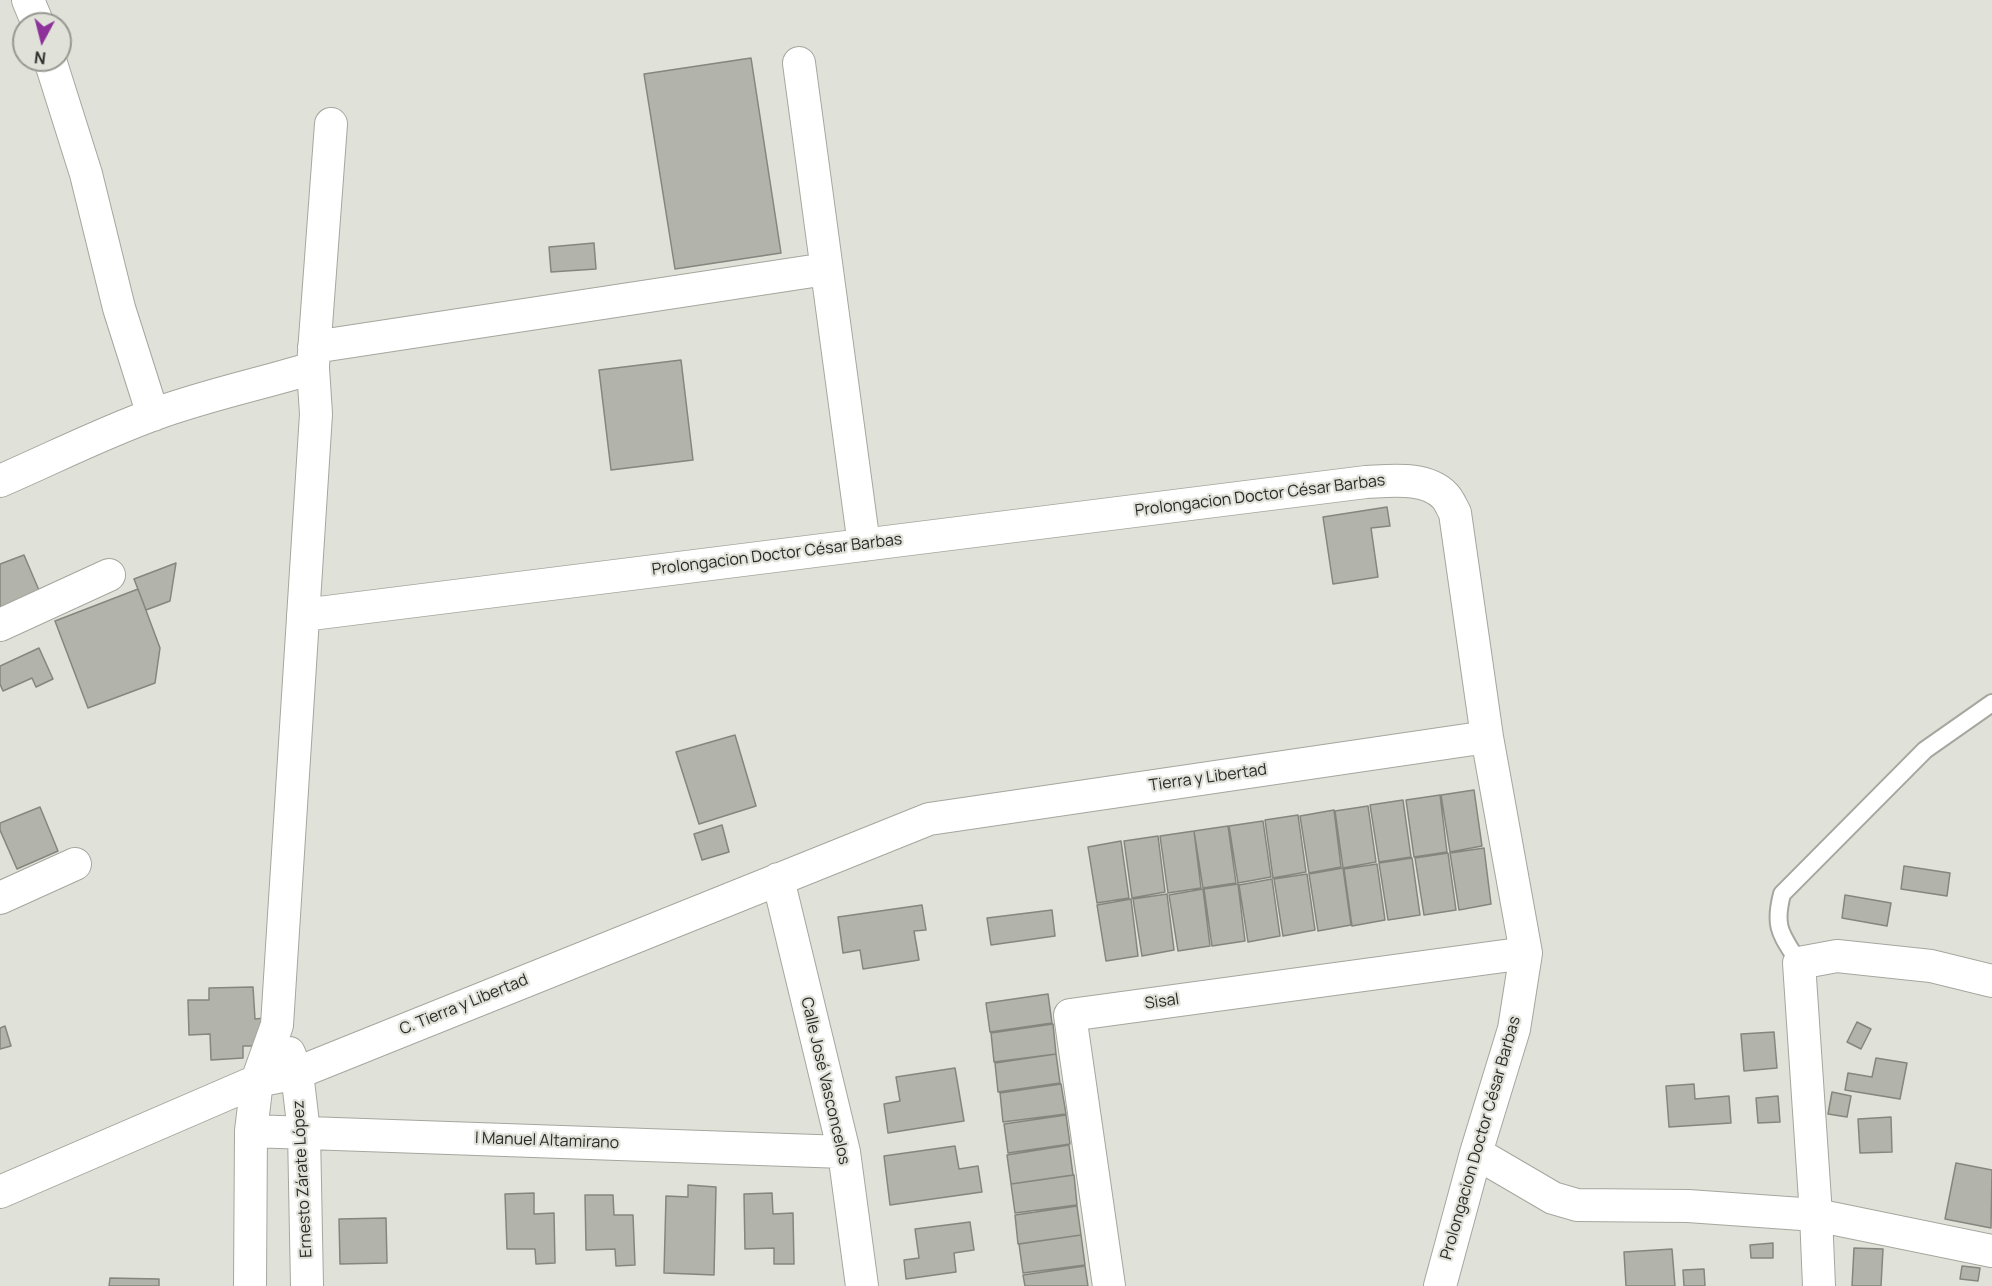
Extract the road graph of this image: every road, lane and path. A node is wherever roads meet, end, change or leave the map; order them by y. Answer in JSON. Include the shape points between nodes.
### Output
{"nodes":[{"id":1,"x":799,"y":63,"type":"dead end"},
{"id":2,"x":54,"y":72,"type":"edge"},
{"id":3,"x":331,"y":124,"type":"dead end"},
{"id":4,"x":826,"y":269,"type":"junction"},
{"id":5,"x":314,"y":357,"type":"junction"},
{"id":6,"x":153,"y":414,"type":"junction"},
{"id":7,"x":0,"y":481,"type":"edge"},
{"id":8,"x":864,"y":544,"type":"junction"},
{"id":9,"x":109,"y":574,"type":"dead end"},
{"id":10,"x":303,"y":615,"type":"junction"},
{"id":11,"x":0,"y":625,"type":"edge"},
{"id":12,"x":1992,"y":703,"type":"edge"},
{"id":13,"x":1487,"y":737,"type":"junction"},
{"id":14,"x":929,"y":819,"type":"joint"},
{"id":15,"x":75,"y":864,"type":"dead end"},
{"id":16,"x":778,"y":879,"type":"junction"},
{"id":17,"x":0,"y":898,"type":"edge"},
{"id":18,"x":1526,"y":953,"type":"junction"},
{"id":19,"x":1799,"y":963,"type":"junction"},
{"id":20,"x":1992,"y":981,"type":"edge"},
{"id":21,"x":277,"y":1025,"type":"junction"},
{"id":22,"x":297,"y":1073,"type":"junction"},
{"id":23,"x":257,"y":1081,"type":"junction"},
{"id":24,"x":251,"y":1131,"type":"junction"},
{"id":25,"x":304,"y":1132,"type":"junction"},
{"id":26,"x":844,"y":1152,"type":"junction"},
{"id":27,"x":1476,"y":1153,"type":"junction"},
{"id":28,"x":0,"y":1192,"type":"edge"},
{"id":29,"x":1816,"y":1215,"type":"junction"},
{"id":30,"x":1992,"y":1251,"type":"edge"},
{"id":31,"x":250,"y":1286,"type":"edge"},
{"id":32,"x":307,"y":1286,"type":"edge"},
{"id":33,"x":862,"y":1286,"type":"edge"},
{"id":34,"x":1109,"y":1286,"type":"edge"},
{"id":35,"x":1440,"y":1286,"type":"edge"},
{"id":36,"x":1819,"y":1286,"type":"edge"}],
"edges":[{"from":1,"to":4,"type":"street"},
{"from":2,"to":6,"type":"street","via":[[86,174],[119,308]]},
{"from":3,"to":5,"type":"street"},
{"from":4,"to":5,"type":"street"},
{"from":4,"to":8,"type":"street"},
{"from":5,"to":6,"type":"street","via":[[269,382],[216,393]]},
{"from":5,"to":10,"type":"street","via":[[316,414]]},
{"from":6,"to":7,"type":"street"},
{"from":8,"to":10,"type":"street","name":"Prolongacion Doctor César Barbas"},
{"from":8,"to":13,"type":"street","name":"Prolongacion Doctor César Barbas","via":[[1366,482],[1408,481],[1428,486],[1445,495],[1455,513]]},
{"from":9,"to":11,"type":"street"},
{"from":10,"to":21,"type":"street"},
{"from":12,"to":19,"type":"lane","via":[[1925,750],[1782,894],[1778,929]]},
{"from":13,"to":14,"type":"street","name":"Tierra y Libertad"},
{"from":13,"to":18,"type":"street","name":"Prolongacion Doctor César Barbas"},
{"from":14,"to":16,"type":"street","name":"C. Tierra y Libertad"},
{"from":15,"to":17,"type":"street"},
{"from":16,"to":22,"type":"street","name":"C. Tierra y Libertad"},
{"from":16,"to":26,"type":"street","name":"Calle José Vasconcelos"},
{"from":18,"to":27,"type":"street","name":"Prolongacion Doctor César Barbas","via":[[1514,1029]]},
{"from":18,"to":34,"type":"street","name":"Sisal","via":[[1070,1015]]},
{"from":19,"to":20,"type":"street","via":[[1837,956],[1931,966]]},
{"from":19,"to":29,"type":"street"},
{"from":21,"to":22,"type":"street","name":"Ernesto Zárate López"},
{"from":21,"to":23,"type":"street"},
{"from":22,"to":23,"type":"street","name":"C. Tierra y Libertad"},
{"from":22,"to":25,"type":"street","name":"Ernesto Zárate López"},
{"from":23,"to":24,"type":"street"},
{"from":23,"to":28,"type":"street","name":"C. Tierra y Libertad"},
{"from":24,"to":25,"type":"street","name":"I Manuel Altamirano"},
{"from":24,"to":31,"type":"street"},
{"from":25,"to":26,"type":"street","name":"I Manuel Altamirano"},
{"from":25,"to":32,"type":"street","name":"Ernesto Zárate López"},
{"from":26,"to":33,"type":"street","name":"Calle José Vasconcelos"},
{"from":27,"to":29,"type":"street","via":[[1553,1198],[1577,1205],[1688,1206]]},
{"from":27,"to":35,"type":"street","name":"Prolongacion Doctor César Barbas"},
{"from":29,"to":30,"type":"street"},
{"from":29,"to":36,"type":"street"}]}
